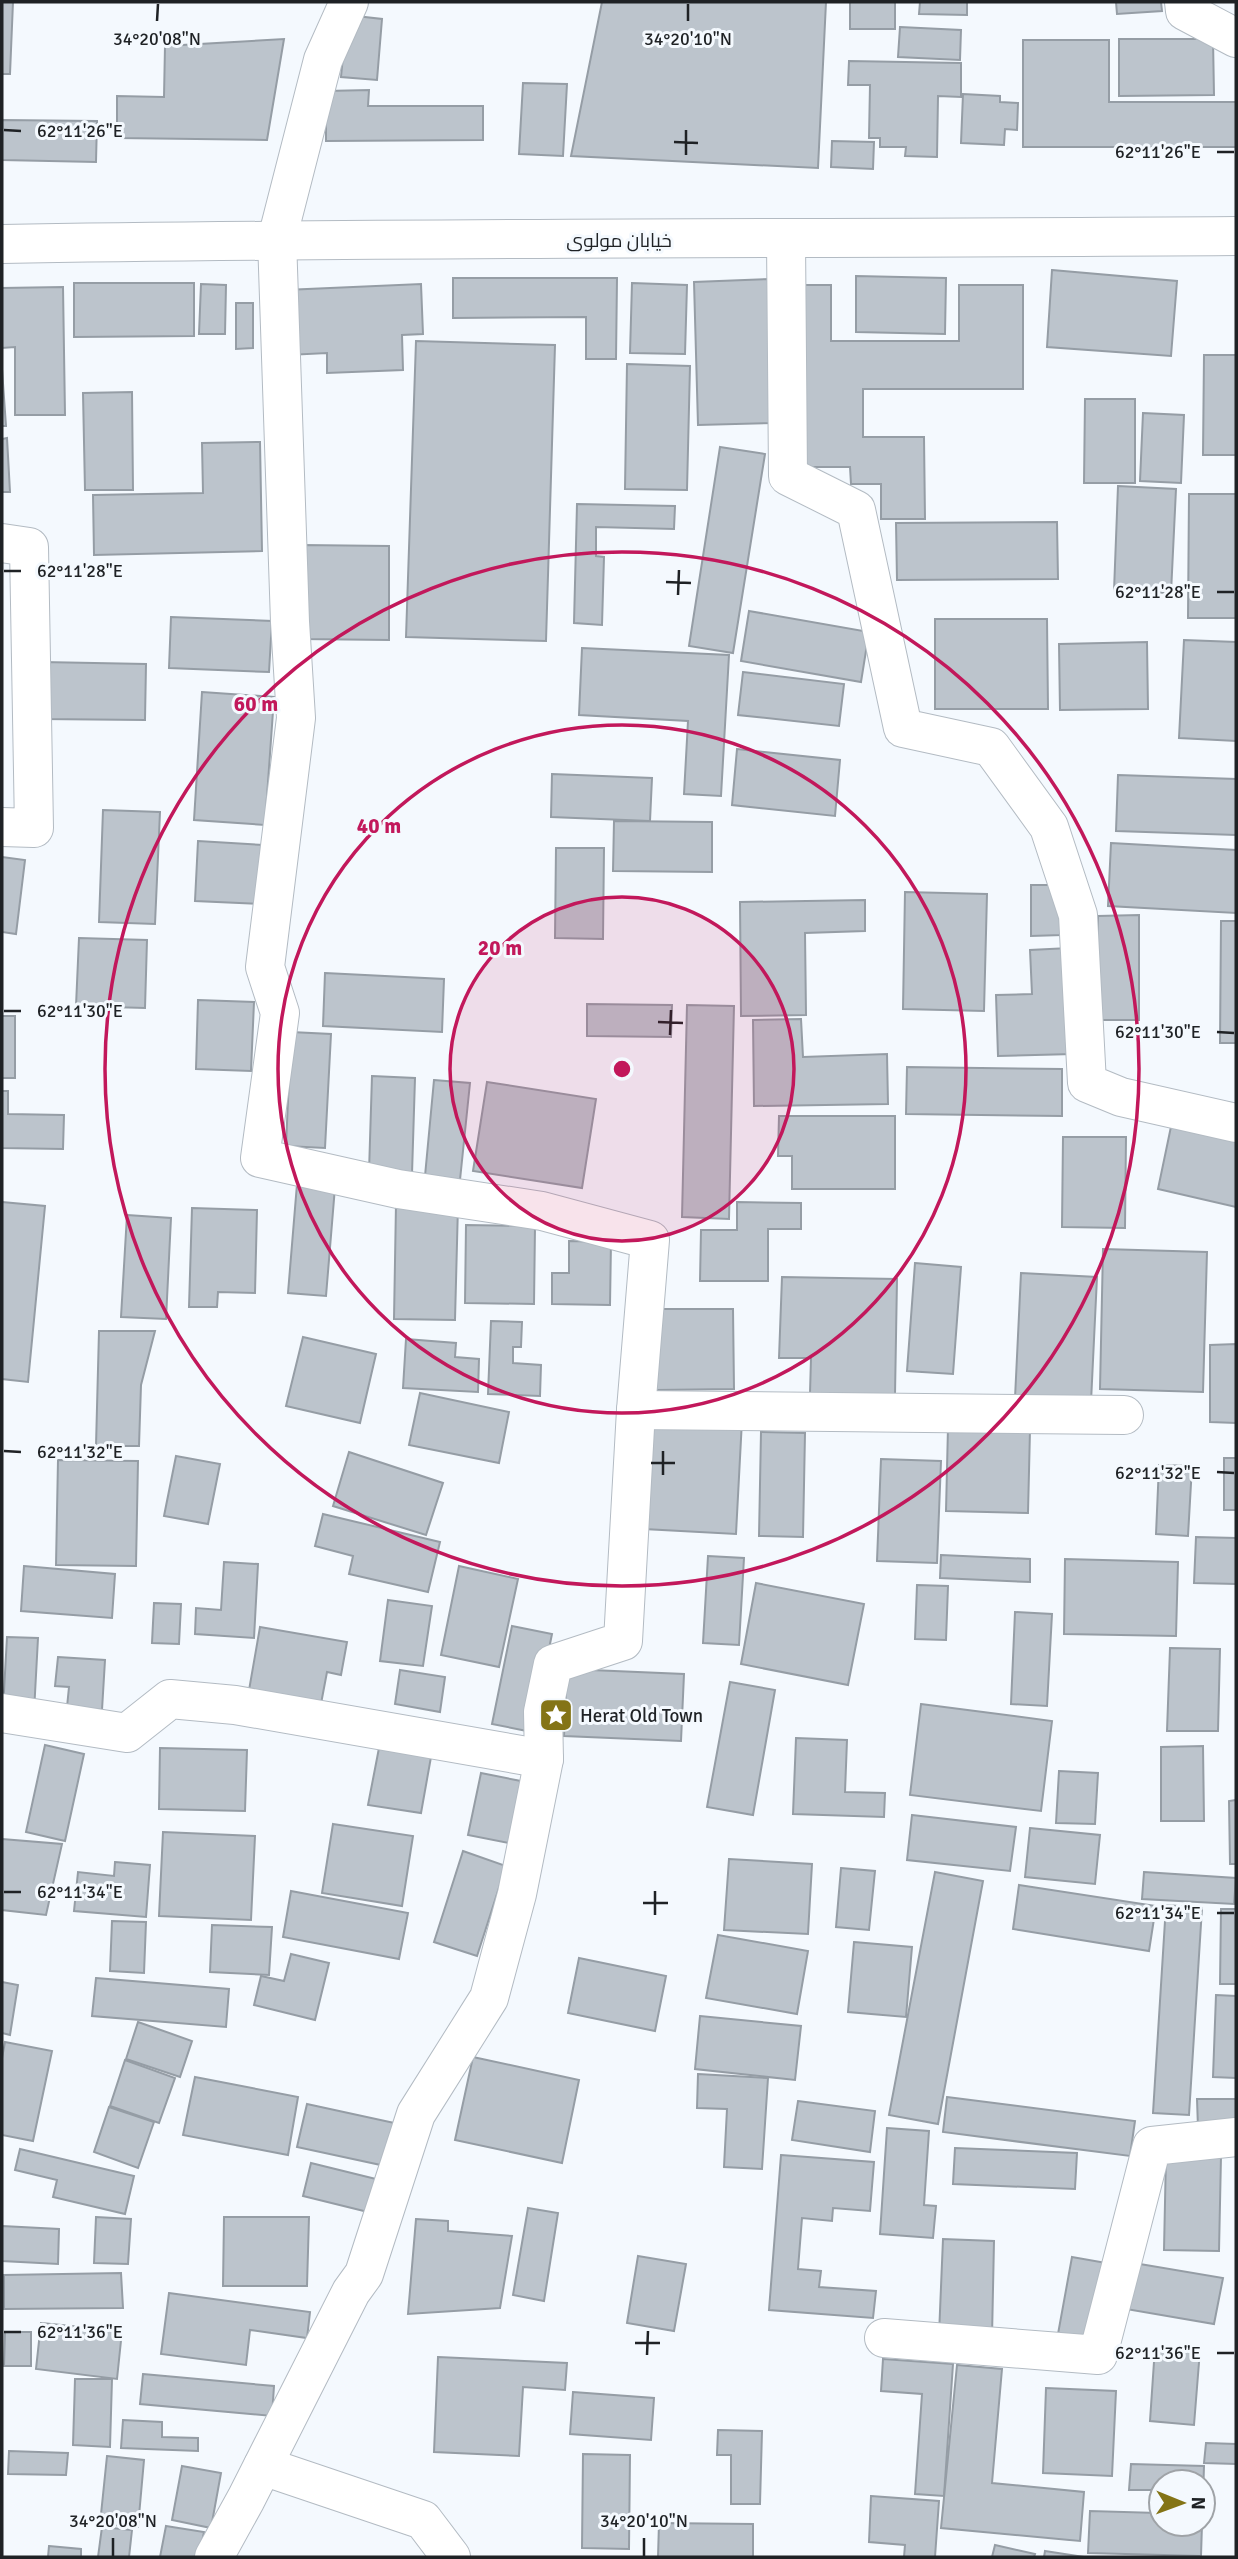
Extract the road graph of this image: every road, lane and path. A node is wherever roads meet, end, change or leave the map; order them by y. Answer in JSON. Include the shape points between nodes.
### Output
{"nodes":[{"id":1,"x":349,"y":2,"type":"edge"},
{"id":2,"x":1184,"y":2,"type":"edge"},
{"id":3,"x":1236,"y":38,"type":"edge"},
{"id":4,"x":1236,"y":236,"type":"edge"},
{"id":5,"x":277,"y":239,"type":"junction"},
{"id":6,"x":786,"y":240,"type":"junction"},
{"id":7,"x":2,"y":244,"type":"edge"},
{"id":8,"x":2,"y":543,"type":"edge"},
{"id":9,"x":2,"y":827,"type":"edge"},
{"id":10,"x":1236,"y":1123,"type":"edge"},
{"id":11,"x":636,"y":1410,"type":"junction"},
{"id":12,"x":1124,"y":1415,"type":"dead end"},
{"id":13,"x":2,"y":1713,"type":"edge"},
{"id":14,"x":544,"y":1759,"type":"junction"},
{"id":15,"x":1236,"y":2137,"type":"edge"},
{"id":16,"x":884,"y":2338,"type":"dead end"},
{"id":17,"x":263,"y":2466,"type":"junction"},
{"id":18,"x":214,"y":2557,"type":"edge"},
{"id":19,"x":451,"y":2557,"type":"edge"}],
"edges":[{"from":1,"to":5,"type":"street","via":[[323,60]]},
{"from":2,"to":3,"type":"street","via":[[1185,11]]},
{"from":4,"to":6,"type":"street","name":"خیابان مولوی"},
{"from":5,"to":6,"type":"street","name":"خیابان مولوی"},
{"from":5,"to":7,"type":"street","name":"خیابان مولوی"},
{"from":5,"to":11,"type":"street","via":[[296,718],[265,967],[280,1013],[260,1158],[398,1189],[542,1211],[650,1240]]},
{"from":6,"to":10,"type":"street","via":[[788,476],[856,510],[903,728],[991,747],[1049,827],[1078,915],[1087,1083],[1121,1097]]},
{"from":8,"to":9,"type":"street","via":[[29,547],[34,828]]},
{"from":11,"to":12,"type":"street"},
{"from":11,"to":14,"type":"street","via":[[624,1641],[553,1664],[543,1712]]},
{"from":13,"to":14,"type":"street","via":[[127,1733],[170,1699],[235,1705]]},
{"from":14,"to":17,"type":"street","via":[[517,1894],[489,1998],[415,2114],[364,2274]]},
{"from":15,"to":16,"type":"street","via":[[1153,2146],[1098,2355]]},
{"from":17,"to":18,"type":"street"},
{"from":17,"to":19,"type":"street","via":[[423,2520]]}]}
